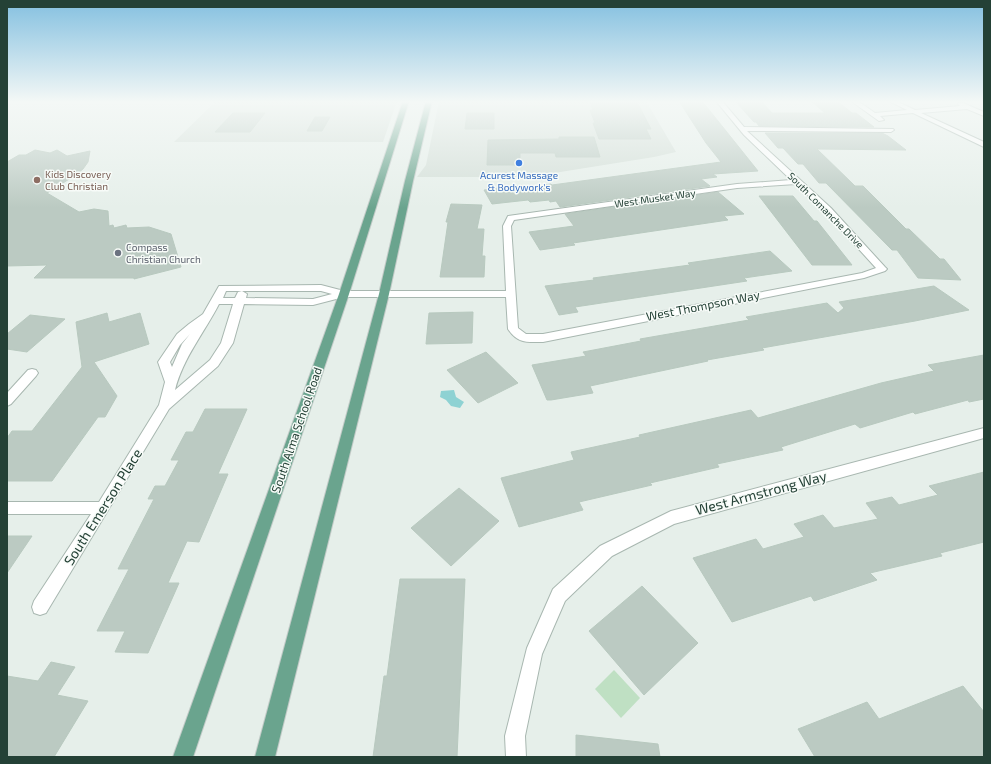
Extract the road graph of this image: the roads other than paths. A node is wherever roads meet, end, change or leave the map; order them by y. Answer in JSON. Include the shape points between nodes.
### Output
{"nodes":[{"id":1,"x":395,"y":137,"type":"edge"},
{"id":2,"x":420,"y":137,"type":"edge"},
{"id":3,"x":749,"y":137,"type":"edge"},
{"id":4,"x":967,"y":137,"type":"edge"},
{"id":5,"x":984,"y":145,"type":"edge"},
{"id":6,"x":799,"y":182,"type":"junction"},
{"id":7,"x":882,"y":269,"type":"joint"},
{"id":8,"x":245,"y":288,"type":"junction"},
{"id":9,"x":344,"y":294,"type":"junction"},
{"id":10,"x":384,"y":294,"type":"junction"},
{"id":11,"x":512,"y":294,"type":"junction"},
{"id":12,"x":240,"y":300,"type":"junction"},
{"id":13,"x":215,"y":301,"type":"junction"},
{"id":14,"x":32,"y":373,"type":"dead end"},
{"id":15,"x":7,"y":401,"type":"edge"},
{"id":16,"x":165,"y":406,"type":"junction"},
{"id":17,"x":984,"y":433,"type":"edge"},
{"id":18,"x":7,"y":508,"type":"edge"},
{"id":19,"x":103,"y":508,"type":"junction"},
{"id":20,"x":40,"y":607,"type":"dead end"},
{"id":21,"x":183,"y":757,"type":"edge"},
{"id":22,"x":265,"y":757,"type":"edge"},
{"id":23,"x":516,"y":757,"type":"edge"}],
"edges":[{"from":1,"to":9,"type":"main road","name":"South Alma School Road"},
{"from":2,"to":10,"type":"main road"},
{"from":3,"to":6,"type":"street","name":"South Comanche Drive"},
{"from":4,"to":5,"type":"street"},
{"from":6,"to":7,"type":"street","name":"South Comanche Drive"},
{"from":6,"to":11,"type":"street","name":"West Musket Way","via":[[737,186],[511,218],[507,226]]},
{"from":7,"to":11,"type":"street","name":"West Thompson Way","via":[[864,275],[551,336],[523,338],[513,329]]},
{"from":8,"to":9,"type":"street","via":[[321,288]]},
{"from":8,"to":12,"type":"street","name":"South Emerson Place"},
{"from":8,"to":13,"type":"street","name":"South Emerson Place","via":[[222,288]]},
{"from":9,"to":10,"type":"street"},
{"from":9,"to":12,"type":"street","via":[[314,302]]},
{"from":9,"to":21,"type":"main road","name":"South Alma School Road"},
{"from":10,"to":11,"type":"street"},
{"from":10,"to":22,"type":"main road"},
{"from":12,"to":13,"type":"street"},
{"from":12,"to":16,"type":"street","name":"South Emerson Place","via":[[227,343],[214,363]]},
{"from":13,"to":16,"type":"street","name":"South Emerson Place","via":[[206,317],[190,326],[170,350],[164,362],[171,382]]},
{"from":14,"to":15,"type":"street"},
{"from":16,"to":19,"type":"street","name":"South Emerson Place"},
{"from":17,"to":23,"type":"street","name":"West Armstrong Way","via":[[671,518],[606,551],[559,595],[534,654],[515,736]]},
{"from":18,"to":19,"type":"street"},
{"from":19,"to":20,"type":"street","name":"South Emerson Place"}]}
